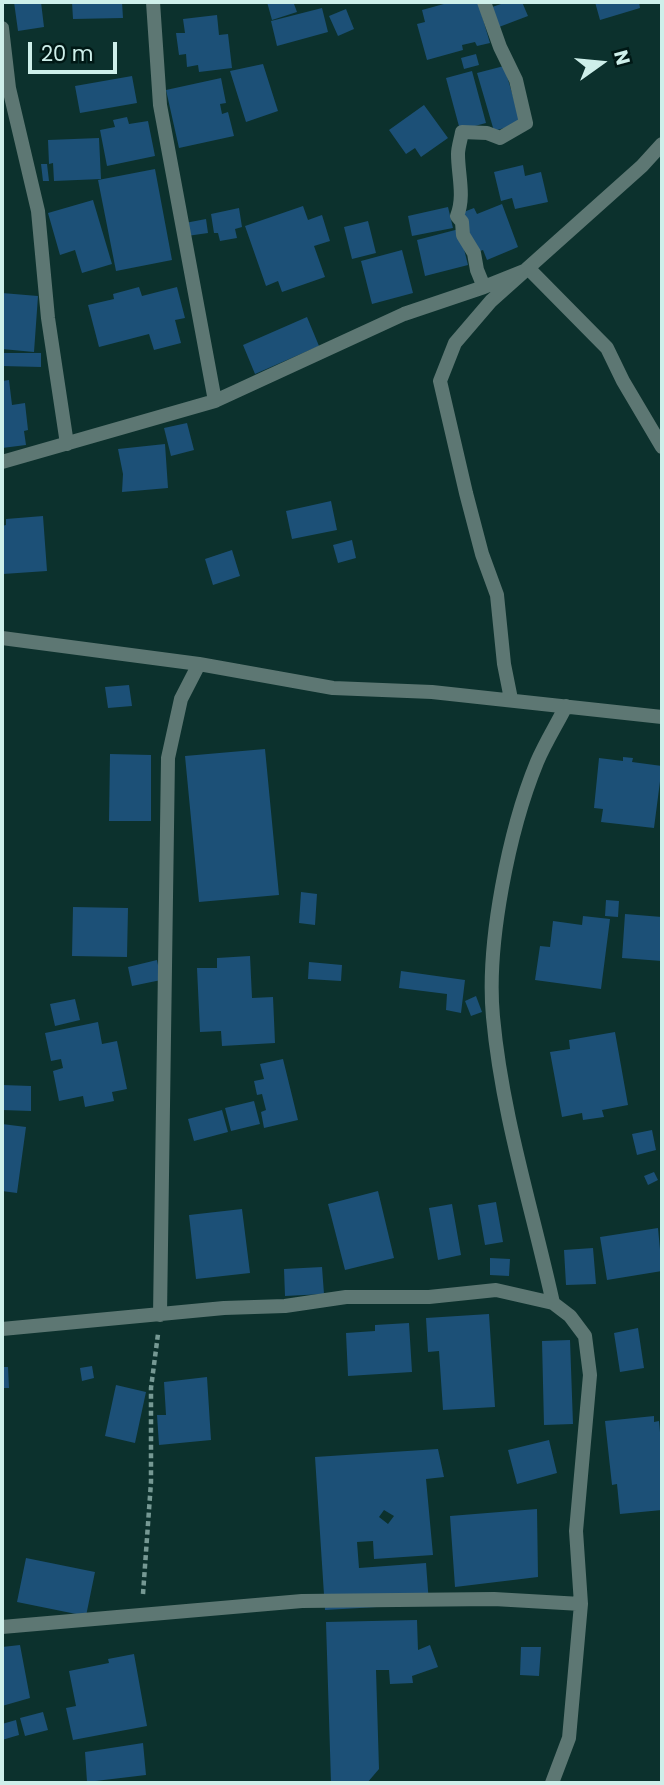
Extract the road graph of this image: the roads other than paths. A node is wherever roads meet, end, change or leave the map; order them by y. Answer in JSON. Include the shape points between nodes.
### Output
{"nodes":[{"id":1,"x":153,"y":2,"type":"edge"},
{"id":2,"x":484,"y":2,"type":"edge"},
{"id":3,"x":2,"y":28,"type":"edge"},
{"id":4,"x":662,"y":144,"type":"edge"},
{"id":5,"x":528,"y":269,"type":"junction"},
{"id":6,"x":484,"y":287,"type":"junction"},
{"id":7,"x":215,"y":401,"type":"junction"},
{"id":8,"x":67,"y":444,"type":"junction"},
{"id":9,"x":662,"y":447,"type":"edge"},
{"id":10,"x":2,"y":462,"type":"edge"},
{"id":11,"x":2,"y":638,"type":"edge"},
{"id":12,"x":200,"y":664,"type":"junction"},
{"id":13,"x":511,"y":699,"type":"junction"},
{"id":14,"x":566,"y":706,"type":"junction"},
{"id":15,"x":662,"y":717,"type":"edge"},
{"id":16,"x":553,"y":1303,"type":"junction"},
{"id":17,"x":160,"y":1315,"type":"junction"},
{"id":18,"x":2,"y":1329,"type":"edge"},
{"id":19,"x":581,"y":1604,"type":"junction"},
{"id":20,"x":2,"y":1627,"type":"edge"},
{"id":21,"x":552,"y":1783,"type":"edge"}],
"edges":[{"from":1,"to":7,"type":"street","via":[[160,105]]},
{"from":2,"to":6,"type":"street","via":[[516,80],[526,123],[500,138],[462,132],[457,152],[461,178],[457,216]]},
{"from":3,"to":8,"type":"street","via":[[9,88],[38,211]]},
{"from":4,"to":5,"type":"street"},
{"from":5,"to":6,"type":"street"},
{"from":5,"to":9,"type":"street","via":[[607,348]]},
{"from":5,"to":13,"type":"street","via":[[491,301],[455,343],[440,381],[482,554],[497,595]]},
{"from":6,"to":7,"type":"street","via":[[404,314]]},
{"from":7,"to":8,"type":"street"},
{"from":8,"to":10,"type":"street"},
{"from":11,"to":12,"type":"street"},
{"from":12,"to":13,"type":"street","via":[[333,688]]},
{"from":12,"to":17,"type":"street","via":[[181,699],[168,758]]},
{"from":13,"to":14,"type":"street"},
{"from":14,"to":15,"type":"street"},
{"from":14,"to":16,"type":"street","via":[[537,762],[515,826],[492,973],[493,1017],[508,1118]]},
{"from":16,"to":17,"type":"street","via":[[496,1290],[429,1297],[346,1297]]},
{"from":16,"to":19,"type":"street","via":[[585,1336],[590,1375],[576,1531]]},
{"from":17,"to":18,"type":"street"},
{"from":19,"to":20,"type":"street","via":[[494,1599],[302,1601]]},
{"from":19,"to":21,"type":"street","via":[[569,1738]]}]}
